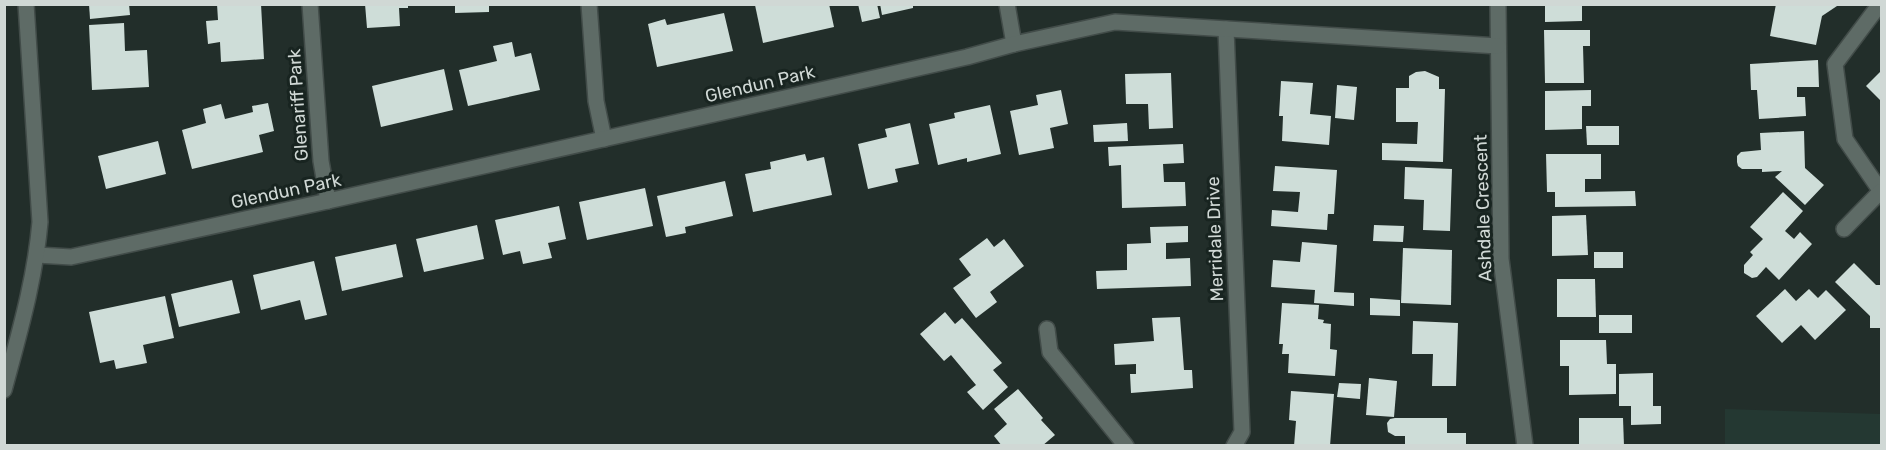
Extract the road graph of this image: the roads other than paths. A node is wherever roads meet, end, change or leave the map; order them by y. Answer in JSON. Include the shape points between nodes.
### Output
{"nodes":[{"id":1,"x":26,"y":4,"type":"edge"},
{"id":2,"x":310,"y":4,"type":"edge"},
{"id":3,"x":589,"y":4,"type":"edge"},
{"id":4,"x":1007,"y":4,"type":"edge"},
{"id":5,"x":1498,"y":4,"type":"edge"},
{"id":6,"x":1880,"y":4,"type":"edge"},
{"id":7,"x":1226,"y":28,"type":"junction"},
{"id":8,"x":1014,"y":44,"type":"junction"},
{"id":9,"x":1498,"y":46,"type":"junction"},
{"id":10,"x":604,"y":139,"type":"junction"},
{"id":11,"x":1881,"y":192,"type":"edge"},
{"id":12,"x":328,"y":201,"type":"junction"},
{"id":13,"x":1844,"y":229,"type":"dead end"},
{"id":14,"x":37,"y":255,"type":"junction"},
{"id":15,"x":1047,"y":328,"type":"dead end"},
{"id":16,"x":4,"y":390,"type":"edge"},
{"id":17,"x":1126,"y":446,"type":"edge"},
{"id":18,"x":1234,"y":446,"type":"edge"},
{"id":19,"x":1525,"y":446,"type":"edge"}],
"edges":[{"from":1,"to":14,"type":"street","via":[[40,222]]},
{"from":2,"to":12,"type":"street","name":"Glenariff Park","via":[[321,161]]},
{"from":3,"to":10,"type":"street","via":[[596,101]]},
{"from":4,"to":8,"type":"street"},
{"from":5,"to":9,"type":"street","name":"Ashdale Crescent"},
{"from":6,"to":11,"type":"street","via":[[1836,64],[1845,139]]},
{"from":7,"to":8,"type":"street","name":"Glendun Park","via":[[1115,22]]},
{"from":7,"to":9,"type":"street","name":"Glendun Park"},
{"from":7,"to":18,"type":"street","name":"Merridale Drive","via":[[1242,432]]},
{"from":8,"to":10,"type":"street","name":"Glendun Park"},
{"from":9,"to":19,"type":"street","name":"Ashdale Crescent","via":[[1501,259]]},
{"from":10,"to":12,"type":"street","name":"Glendun Park"},
{"from":11,"to":13,"type":"street"},
{"from":12,"to":14,"type":"street","name":"Glendun Park","via":[[71,257]]},
{"from":14,"to":16,"type":"street"},
{"from":15,"to":17,"type":"street","via":[[1050,352]]}]}
